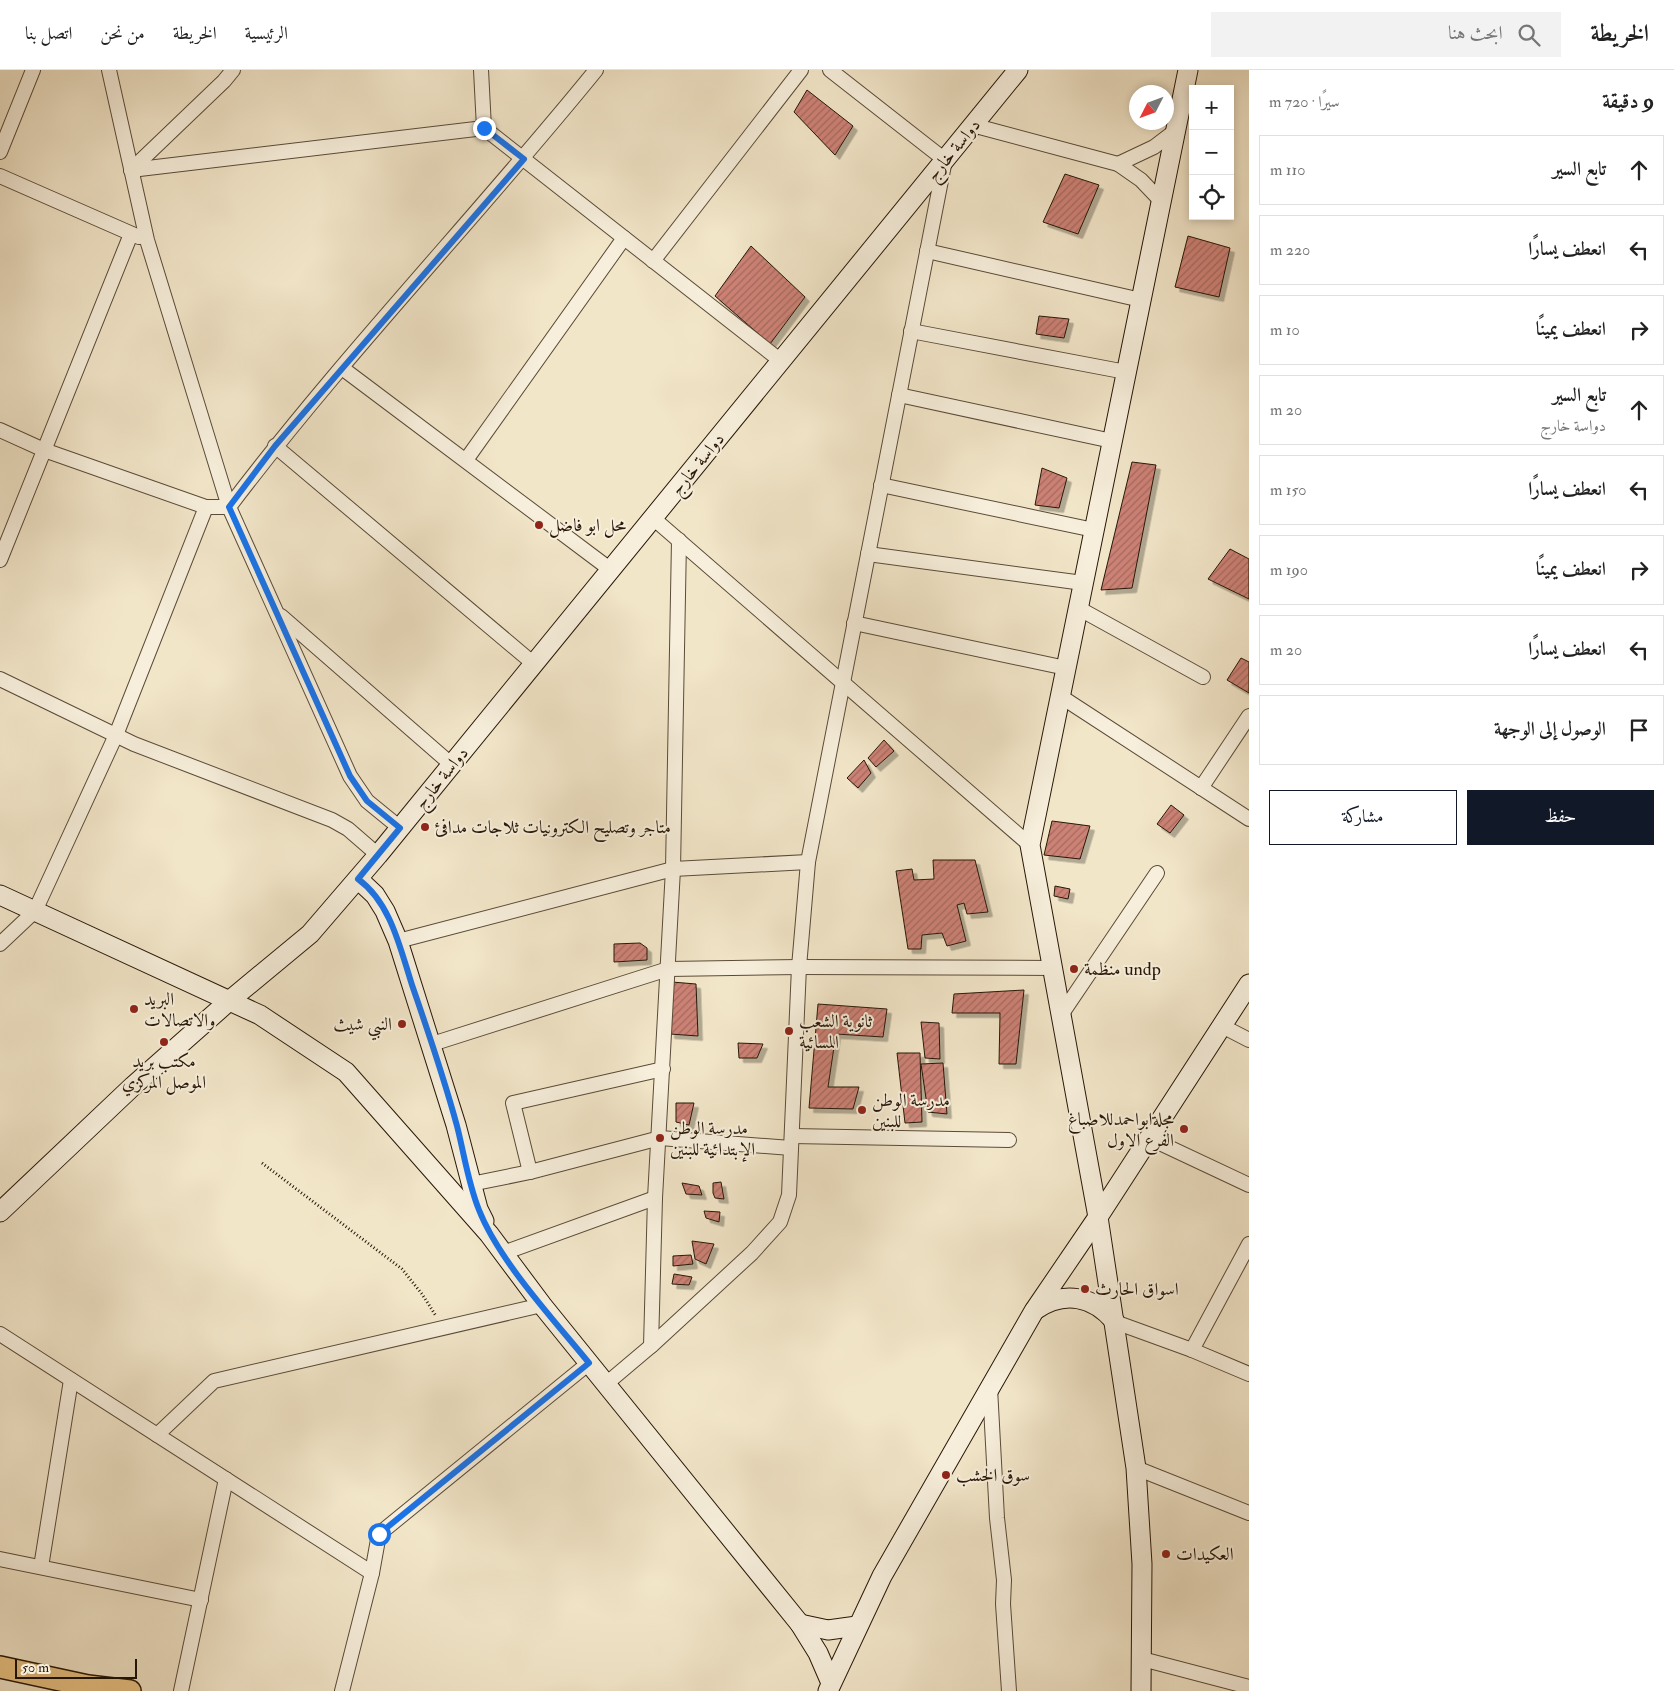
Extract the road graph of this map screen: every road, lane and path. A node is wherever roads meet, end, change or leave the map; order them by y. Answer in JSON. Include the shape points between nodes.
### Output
{"nodes":[{"id":1,"x":33,"y":70,"type":"edge"},
{"id":2,"x":109,"y":70,"type":"edge"},
{"id":3,"x":233,"y":70,"type":"edge"},
{"id":4,"x":481,"y":70,"type":"edge"},
{"id":5,"x":596,"y":70,"type":"edge"},
{"id":6,"x":801,"y":70,"type":"edge"},
{"id":7,"x":830,"y":70,"type":"edge"},
{"id":8,"x":1018,"y":70,"type":"edge"},
{"id":9,"x":1188,"y":70,"type":"edge"},
{"id":10,"x":223,"y":76,"type":"edge"},
{"id":11,"x":972,"y":126,"type":"junction"},
{"id":12,"x":484,"y":128,"type":"junction"},
{"id":13,"x":1175,"y":131,"type":"junction"},
{"id":14,"x":0,"y":152,"type":"edge"},
{"id":15,"x":524,"y":159,"type":"junction"},
{"id":16,"x":945,"y":160,"type":"junction"},
{"id":17,"x":1118,"y":164,"type":"junction"},
{"id":18,"x":130,"y":170,"type":"junction"},
{"id":19,"x":0,"y":176,"type":"edge"},
{"id":20,"x":1161,"y":201,"type":"junction"},
{"id":21,"x":131,"y":234,"type":"junction"},
{"id":22,"x":624,"y":238,"type":"junction"},
{"id":23,"x":147,"y":240,"type":"junction"},
{"id":24,"x":927,"y":251,"type":"junction"},
{"id":25,"x":653,"y":261,"type":"junction"},
{"id":26,"x":1141,"y":300,"type":"junction"},
{"id":27,"x":911,"y":331,"type":"junction"},
{"id":28,"x":781,"y":362,"type":"junction"},
{"id":29,"x":342,"y":368,"type":"junction"},
{"id":30,"x":1126,"y":372,"type":"junction"},
{"id":31,"x":899,"y":396,"type":"junction"},
{"id":32,"x":0,"y":430,"type":"edge"},
{"id":33,"x":1112,"y":441,"type":"junction"},
{"id":34,"x":275,"y":446,"type":"junction"},
{"id":35,"x":44,"y":450,"type":"junction"},
{"id":36,"x":466,"y":460,"type":"junction"},
{"id":37,"x":881,"y":485,"type":"junction"},
{"id":38,"x":206,"y":507,"type":"junction"},
{"id":39,"x":229,"y":507,"type":"junction"},
{"id":40,"x":653,"y":518,"type":"junction"},
{"id":41,"x":1094,"y":530,"type":"junction"},
{"id":42,"x":679,"y":540,"type":"junction"},
{"id":43,"x":868,"y":554,"type":"junction"},
{"id":44,"x":0,"y":560,"type":"edge"},
{"id":45,"x":611,"y":570,"type":"junction"},
{"id":46,"x":1083,"y":583,"type":"junction"},
{"id":47,"x":1078,"y":608,"type":"junction"},
{"id":48,"x":276,"y":612,"type":"junction"},
{"id":49,"x":854,"y":623,"type":"junction"},
{"id":50,"x":534,"y":664,"type":"junction"},
{"id":51,"x":1066,"y":668,"type":"junction"},
{"id":52,"x":1203,"y":677,"type":"dead end"},
{"id":53,"x":0,"y":679,"type":"edge"},
{"id":54,"x":843,"y":681,"type":"junction"},
{"id":55,"x":1060,"y":696,"type":"junction"},
{"id":56,"x":1249,"y":716,"type":"edge"},
{"id":57,"x":116,"y":736,"type":"junction"},
{"id":58,"x":452,"y":765,"type":"junction"},
{"id":59,"x":1201,"y":788,"type":"junction"},
{"id":60,"x":1249,"y":819,"type":"edge"},
{"id":61,"x":400,"y":828,"type":"junction"},
{"id":62,"x":1030,"y":845,"type":"junction"},
{"id":63,"x":377,"y":857,"type":"junction"},
{"id":64,"x":808,"y":862,"type":"junction"},
{"id":65,"x":673,"y":869,"type":"junction"},
{"id":66,"x":1157,"y":873,"type":"dead end"},
{"id":67,"x":358,"y":879,"type":"junction"},
{"id":68,"x":0,"y":895,"type":"edge"},
{"id":69,"x":35,"y":911,"type":"junction"},
{"id":70,"x":398,"y":941,"type":"junction"},
{"id":71,"x":0,"y":944,"type":"edge"},
{"id":72,"x":799,"y":967,"type":"junction"},
{"id":73,"x":1053,"y":968,"type":"junction"},
{"id":74,"x":668,"y":969,"type":"junction"},
{"id":75,"x":1249,"y":984,"type":"edge"},
{"id":76,"x":229,"y":1001,"type":"junction"},
{"id":77,"x":1061,"y":1015,"type":"junction"},
{"id":78,"x":1222,"y":1026,"type":"junction"},
{"id":79,"x":1249,"y":1040,"type":"edge"},
{"id":80,"x":432,"y":1044,"type":"junction"},
{"id":81,"x":663,"y":1069,"type":"junction"},
{"id":82,"x":660,"y":1138,"type":"junction"},
{"id":83,"x":1149,"y":1138,"type":"junction"},
{"id":84,"x":1009,"y":1140,"type":"dead end"},
{"id":85,"x":792,"y":1142,"type":"junction"},
{"id":86,"x":262,"y":1164,"type":"dead end"},
{"id":87,"x":530,"y":1172,"type":"junction"},
{"id":88,"x":471,"y":1184,"type":"junction"},
{"id":89,"x":1249,"y":1185,"type":"edge"},
{"id":90,"x":655,"y":1198,"type":"junction"},
{"id":91,"x":0,"y":1212,"type":"edge"},
{"id":92,"x":1098,"y":1217,"type":"junction"},
{"id":93,"x":490,"y":1234,"type":"junction"},
{"id":94,"x":1249,"y":1244,"type":"edge"},
{"id":95,"x":503,"y":1253,"type":"junction"},
{"id":96,"x":542,"y":1305,"type":"junction"},
{"id":97,"x":1034,"y":1311,"type":"junction"},
{"id":98,"x":1115,"y":1322,"type":"junction"},
{"id":99,"x":443,"y":1327,"type":"junction"},
{"id":100,"x":0,"y":1334,"type":"edge"},
{"id":101,"x":651,"y":1346,"type":"junction"},
{"id":102,"x":1192,"y":1350,"type":"junction"},
{"id":103,"x":589,"y":1363,"type":"junction"},
{"id":104,"x":1249,"y":1374,"type":"edge"},
{"id":105,"x":71,"y":1380,"type":"junction"},
{"id":106,"x":606,"y":1384,"type":"junction"},
{"id":107,"x":990,"y":1388,"type":"junction"},
{"id":108,"x":157,"y":1435,"type":"junction"},
{"id":109,"x":1136,"y":1468,"type":"junction"},
{"id":110,"x":226,"y":1479,"type":"junction"},
{"id":111,"x":1249,"y":1513,"type":"edge"},
{"id":112,"x":0,"y":1559,"type":"edge"},
{"id":113,"x":42,"y":1568,"type":"junction"},
{"id":114,"x":372,"y":1573,"type":"junction"},
{"id":115,"x":201,"y":1600,"type":"junction"},
{"id":116,"x":800,"y":1624,"type":"junction"},
{"id":117,"x":857,"y":1626,"type":"junction"},
{"id":118,"x":1142,"y":1659,"type":"junction"},
{"id":119,"x":0,"y":1667,"type":"edge"},
{"id":120,"x":1248,"y":1683,"type":"edge"},
{"id":121,"x":91,"y":1688,"type":"edge"},
{"id":122,"x":832,"y":1688,"type":"edge"},
{"id":123,"x":1014,"y":1690,"type":"edge"},
{"id":124,"x":130,"y":1691,"type":"edge"},
{"id":125,"x":181,"y":1691,"type":"edge"},
{"id":126,"x":342,"y":1691,"type":"edge"},
{"id":127,"x":1141,"y":1691,"type":"edge"}],
"edges":[{"from":1,"to":14,"type":"street"},
{"from":2,"to":18,"type":"street"},
{"from":3,"to":10,"type":"street"},
{"from":4,"to":12,"type":"street"},
{"from":5,"to":15,"type":"street"},
{"from":6,"to":25,"type":"street"},
{"from":7,"to":16,"type":"street"},
{"from":8,"to":11,"type":"street","name":"دواسة خارج"},
{"from":9,"to":13,"type":"street"},
{"from":10,"to":18,"type":"street"},
{"from":11,"to":16,"type":"street","name":"دواسة خارج"},
{"from":11,"to":17,"type":"street"},
{"from":12,"to":15,"type":"street"},
{"from":12,"to":18,"type":"street"},
{"from":13,"to":17,"type":"street","via":[[1148,150]]},
{"from":13,"to":20,"type":"street"},
{"from":15,"to":22,"type":"street"},
{"from":15,"to":29,"type":"street"},
{"from":16,"to":24,"type":"street"},
{"from":16,"to":28,"type":"street","name":"دواسة خارج"},
{"from":17,"to":20,"type":"street","via":[[1141,180]]},
{"from":18,"to":23,"type":"street"},
{"from":19,"to":21,"type":"street"},
{"from":20,"to":26,"type":"street"},
{"from":21,"to":23,"type":"street"},
{"from":21,"to":35,"type":"street"},
{"from":22,"to":25,"type":"street"},
{"from":22,"to":36,"type":"street"},
{"from":23,"to":39,"type":"street"},
{"from":24,"to":26,"type":"street"},
{"from":24,"to":27,"type":"street"},
{"from":25,"to":28,"type":"street"},
{"from":26,"to":30,"type":"street"},
{"from":27,"to":30,"type":"street"},
{"from":27,"to":31,"type":"street"},
{"from":28,"to":40,"type":"street","name":"دواسة خارج"},
{"from":29,"to":34,"type":"street"},
{"from":29,"to":36,"type":"street"},
{"from":30,"to":33,"type":"street"},
{"from":31,"to":33,"type":"street"},
{"from":31,"to":37,"type":"street"},
{"from":32,"to":35,"type":"street"},
{"from":33,"to":41,"type":"street"},
{"from":34,"to":39,"type":"street"},
{"from":34,"to":50,"type":"street"},
{"from":35,"to":38,"type":"street"},
{"from":35,"to":44,"type":"street"},
{"from":36,"to":45,"type":"street"},
{"from":37,"to":41,"type":"street"},
{"from":37,"to":43,"type":"street"},
{"from":38,"to":39,"type":"street"},
{"from":38,"to":57,"type":"street"},
{"from":39,"to":48,"type":"street"},
{"from":40,"to":42,"type":"street"},
{"from":40,"to":45,"type":"street","name":"دواسة خارج"},
{"from":41,"to":46,"type":"street"},
{"from":42,"to":54,"type":"street"},
{"from":42,"to":65,"type":"street"},
{"from":43,"to":46,"type":"street"},
{"from":43,"to":49,"type":"street"},
{"from":45,"to":50,"type":"street","name":"دواسة خارج"},
{"from":46,"to":47,"type":"street"},
{"from":47,"to":51,"type":"street"},
{"from":47,"to":52,"type":"street"},
{"from":48,"to":58,"type":"street"},
{"from":48,"to":61,"type":"street","via":[[350,776],[367,801]]},
{"from":49,"to":51,"type":"street"},
{"from":49,"to":54,"type":"street"},
{"from":50,"to":58,"type":"street","name":"دواسة خارج"},
{"from":51,"to":55,"type":"street"},
{"from":53,"to":57,"type":"street"},
{"from":54,"to":62,"type":"street"},
{"from":54,"to":64,"type":"street"},
{"from":55,"to":59,"type":"street"},
{"from":55,"to":62,"type":"street"},
{"from":56,"to":59,"type":"street"},
{"from":57,"to":63,"type":"street","via":[[332,820],[348,829]]},
{"from":57,"to":69,"type":"street"},
{"from":58,"to":61,"type":"street","name":"دواسة خارج"},
{"from":59,"to":60,"type":"street"},
{"from":61,"to":63,"type":"street","name":"دواسة خارج"},
{"from":62,"to":73,"type":"street"},
{"from":63,"to":67,"type":"street","name":"دواسة خارج"},
{"from":64,"to":65,"type":"street"},
{"from":64,"to":72,"type":"street"},
{"from":65,"to":70,"type":"street"},
{"from":65,"to":74,"type":"street"},
{"from":66,"to":77,"type":"street"},
{"from":67,"to":70,"type":"street","via":[[375,895]]},
{"from":67,"to":76,"type":"street","name":"دواسة خارج","via":[[310,934]]},
{"from":68,"to":69,"type":"street"},
{"from":69,"to":71,"type":"street"},
{"from":69,"to":76,"type":"street"},
{"from":70,"to":80,"type":"street"},
{"from":72,"to":73,"type":"street"},
{"from":72,"to":74,"type":"street"},
{"from":72,"to":85,"type":"street"},
{"from":73,"to":77,"type":"street"},
{"from":74,"to":80,"type":"street"},
{"from":74,"to":81,"type":"street"},
{"from":75,"to":78,"type":"street"},
{"from":76,"to":91,"type":"street","name":"دواسة خارج","via":[[133,1086]]},
{"from":76,"to":93,"type":"street","via":[[260,1015],[346,1072]]},
{"from":77,"to":92,"type":"street"},
{"from":78,"to":79,"type":"street"},
{"from":78,"to":83,"type":"street"},
{"from":80,"to":88,"type":"street"},
{"from":81,"to":82,"type":"street"},
{"from":81,"to":87,"type":"street","via":[[514,1103]]},
{"from":82,"to":85,"type":"street"},
{"from":82,"to":87,"type":"street"},
{"from":82,"to":90,"type":"street"},
{"from":83,"to":89,"type":"street"},
{"from":83,"to":92,"type":"street"},
{"from":84,"to":85,"type":"street"},
{"from":85,"to":101,"type":"street","via":[[789,1194],[780,1222],[752,1253]]},
{"from":86,"to":99,"type":"path","via":[[402,1269]]},
{"from":87,"to":88,"type":"street"},
{"from":88,"to":93,"type":"street"},
{"from":90,"to":95,"type":"street"},
{"from":90,"to":101,"type":"street"},
{"from":92,"to":97,"type":"street"},
{"from":92,"to":98,"type":"street"},
{"from":93,"to":95,"type":"street"},
{"from":94,"to":102,"type":"street"},
{"from":95,"to":96,"type":"street"},
{"from":96,"to":99,"type":"street"},
{"from":96,"to":103,"type":"street"},
{"from":97,"to":98,"type":"street","via":[[1057,1298],[1070,1297],[1096,1304]]},
{"from":97,"to":107,"type":"street"},
{"from":98,"to":102,"type":"street"},
{"from":98,"to":109,"type":"street"},
{"from":99,"to":108,"type":"street","via":[[214,1382]]},
{"from":100,"to":105,"type":"street"},
{"from":101,"to":106,"type":"street"},
{"from":102,"to":104,"type":"street"},
{"from":103,"to":106,"type":"street"},
{"from":103,"to":114,"type":"street","via":[[379,1534]]},
{"from":105,"to":108,"type":"street"},
{"from":105,"to":113,"type":"street"},
{"from":106,"to":116,"type":"street"},
{"from":107,"to":117,"type":"street"},
{"from":107,"to":123,"type":"street"},
{"from":108,"to":110,"type":"street"},
{"from":109,"to":111,"type":"street"},
{"from":109,"to":118,"type":"street","via":[[1142,1564]]},
{"from":110,"to":114,"type":"street"},
{"from":110,"to":115,"type":"street"},
{"from":112,"to":113,"type":"street"},
{"from":113,"to":115,"type":"street"},
{"from":114,"to":126,"type":"street"},
{"from":115,"to":125,"type":"street"},
{"from":116,"to":117,"type":"street","via":[[828,1630]]},
{"from":116,"to":122,"type":"street","via":[[818,1652]]},
{"from":117,"to":122,"type":"street"},
{"from":118,"to":120,"type":"street"},
{"from":118,"to":127,"type":"street"},
{"from":119,"to":121,"type":"main road"},
{"from":121,"to":124,"type":"main road"}]}
